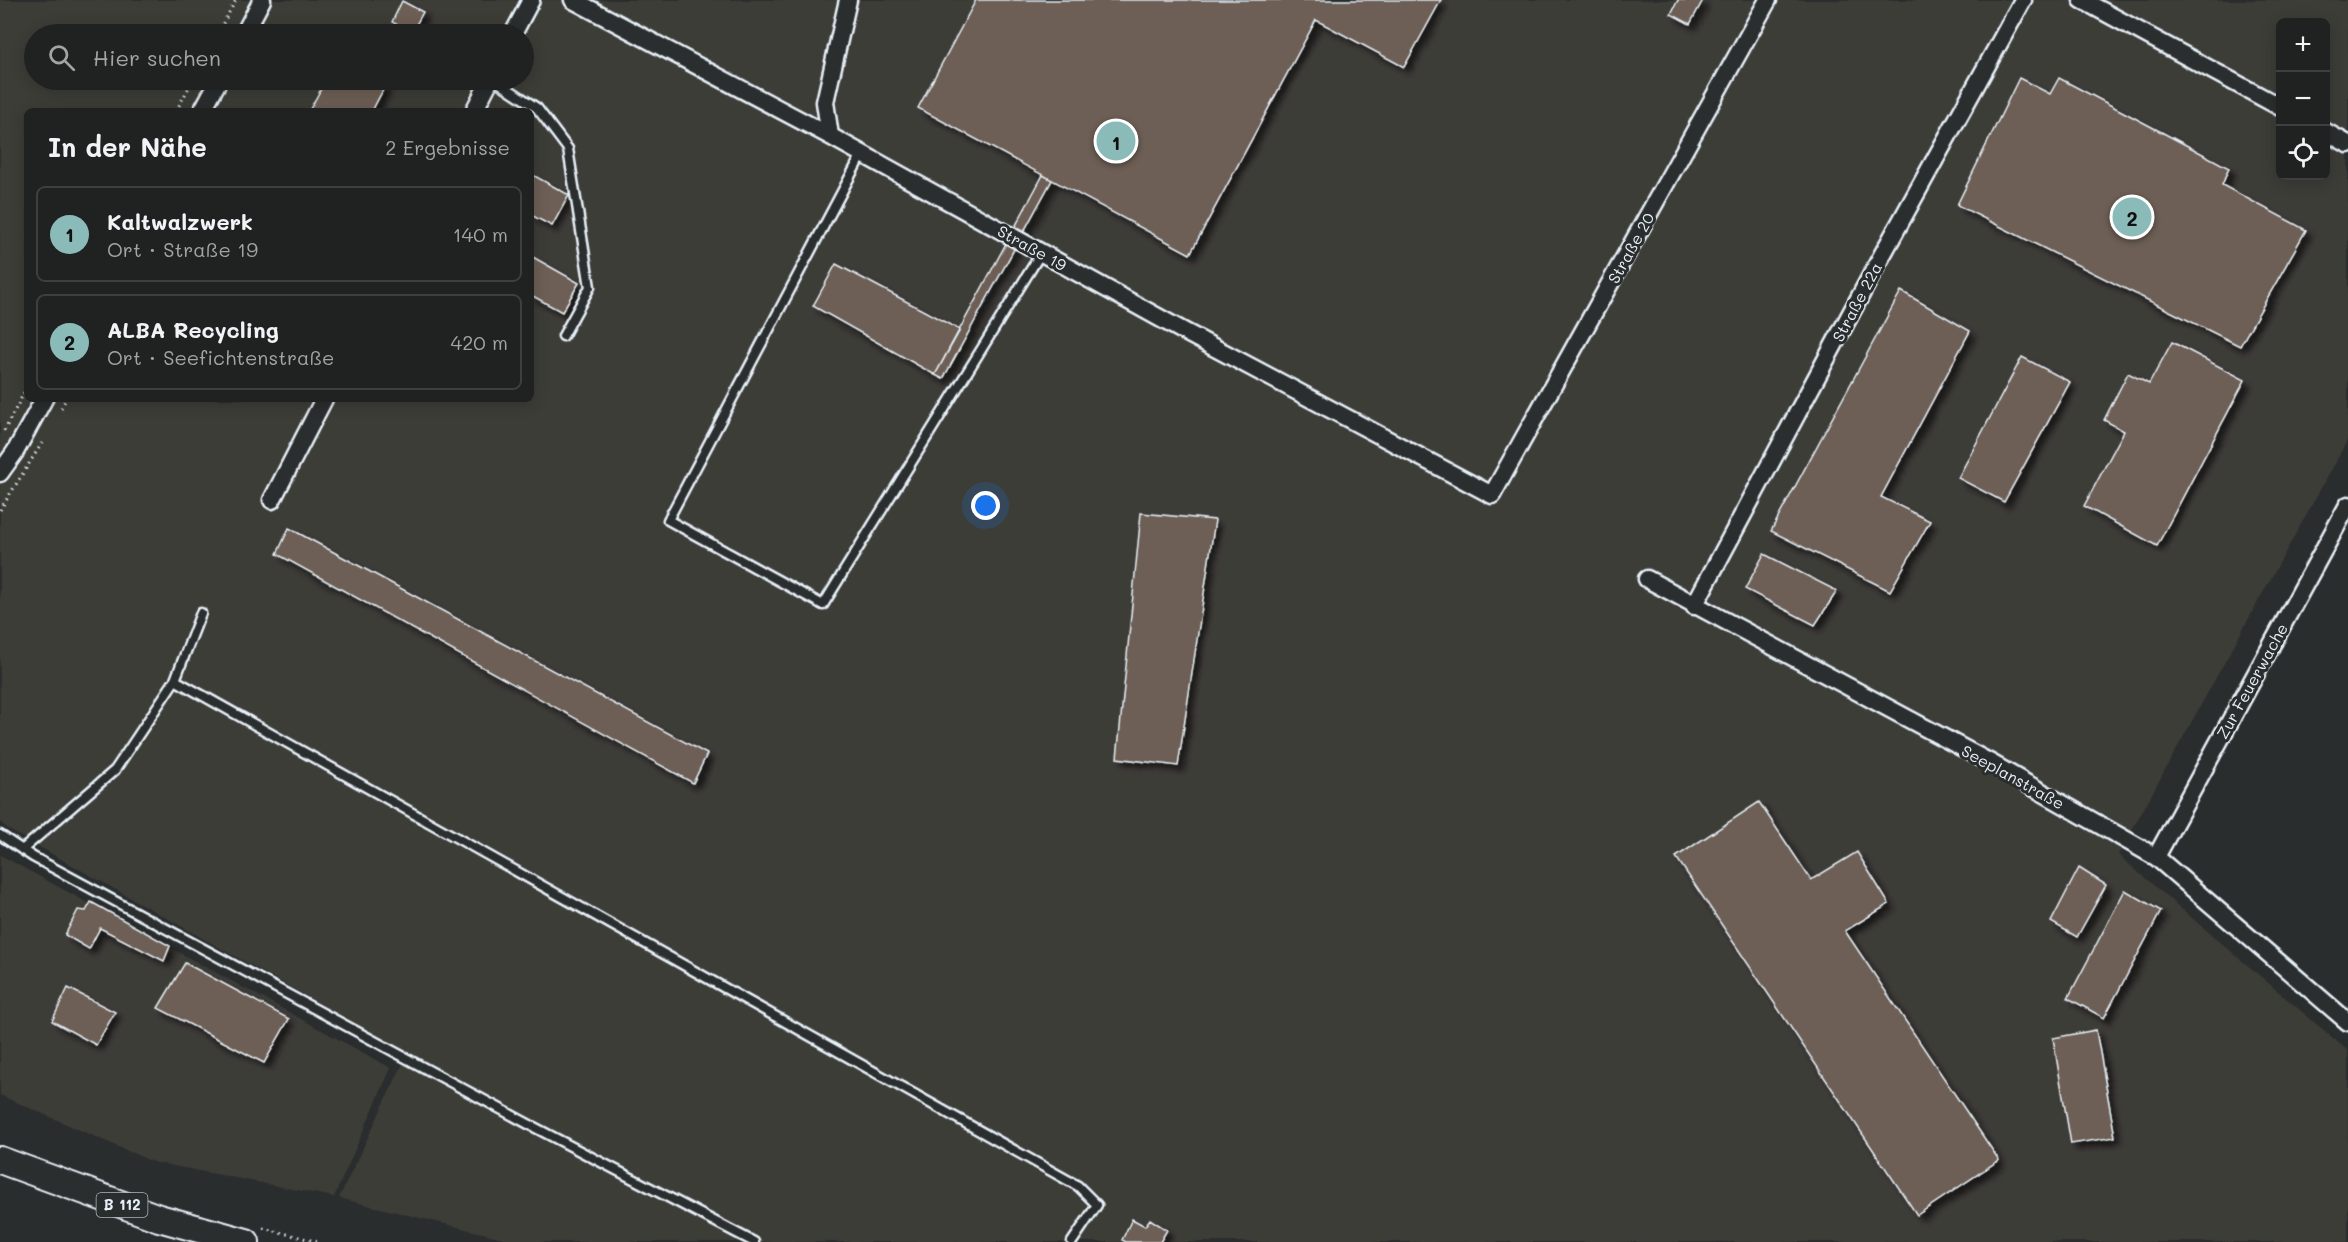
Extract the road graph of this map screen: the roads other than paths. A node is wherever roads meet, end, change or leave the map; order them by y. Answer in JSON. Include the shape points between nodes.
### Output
{"nodes":[{"id":1,"x":262,"y":0,"type":"edge"},
{"id":2,"x":531,"y":0,"type":"edge"},
{"id":3,"x":573,"y":0,"type":"edge"},
{"id":4,"x":848,"y":0,"type":"edge"},
{"id":5,"x":1768,"y":0,"type":"edge"},
{"id":6,"x":2023,"y":0,"type":"edge"},
{"id":7,"x":2082,"y":0,"type":"edge"},
{"id":8,"x":249,"y":24,"type":"edge"},
{"id":9,"x":518,"y":24,"type":"edge"},
{"id":10,"x":214,"y":90,"type":"edge"},
{"id":11,"x":485,"y":90,"type":"edge"},
{"id":12,"x":510,"y":90,"type":"edge"},
{"id":13,"x":2276,"y":105,"type":"edge"},
{"id":14,"x":204,"y":108,"type":"edge"},
{"id":15,"x":476,"y":108,"type":"edge"},
{"id":16,"x":2330,"y":135,"type":"edge"},
{"id":17,"x":830,"y":136,"type":"junction"},
{"id":18,"x":2348,"y":144,"type":"edge"},
{"id":19,"x":862,"y":154,"type":"junction"},
{"id":20,"x":1041,"y":253,"type":"junction"},
{"id":21,"x":563,"y":336,"type":"dead end"},
{"id":22,"x":42,"y":402,"type":"edge"},
{"id":23,"x":322,"y":402,"type":"edge"},
{"id":24,"x":0,"y":473,"type":"edge"},
{"id":25,"x":1492,"y":495,"type":"joint"},
{"id":26,"x":272,"y":500,"type":"dead end"},
{"id":27,"x":2348,"y":505,"type":"edge"},
{"id":28,"x":1647,"y":579,"type":"dead end"},
{"id":29,"x":1694,"y":606,"type":"junction"},
{"id":30,"x":201,"y":613,"type":"dead end"},
{"id":31,"x":175,"y":680,"type":"junction"},
{"id":32,"x":0,"y":835,"type":"edge"},
{"id":33,"x":22,"y":850,"type":"junction"},
{"id":34,"x":2156,"y":857,"type":"junction"},
{"id":35,"x":2348,"y":1022,"type":"edge"},
{"id":36,"x":0,"y":1160,"type":"edge"},
{"id":37,"x":246,"y":1242,"type":"edge"},
{"id":38,"x":754,"y":1242,"type":"edge"},
{"id":39,"x":1072,"y":1242,"type":"edge"}],
"edges":[{"from":1,"to":8,"type":"street"},
{"from":2,"to":9,"type":"street"},
{"from":3,"to":17,"type":"street","name":"Straße 19"},
{"from":4,"to":17,"type":"street","via":[[825,102]]},
{"from":5,"to":25,"type":"street","name":"Straße 20"},
{"from":6,"to":29,"type":"street","name":"Straße 22a"},
{"from":7,"to":13,"type":"street"},
{"from":10,"to":14,"type":"street"},
{"from":11,"to":15,"type":"street"},
{"from":12,"to":21,"type":"lane","via":[[537,108],[568,149],[590,287]]},
{"from":16,"to":18,"type":"street"},
{"from":17,"to":19,"type":"street","name":"Straße 19"},
{"from":19,"to":20,"type":"street","name":"Straße 19"},
{"from":19,"to":20,"type":"lane","via":[[668,520],[823,605]]},
{"from":20,"to":25,"type":"street","name":"Straße 19"},
{"from":22,"to":24,"type":"street"},
{"from":23,"to":26,"type":"street"},
{"from":27,"to":34,"type":"street","name":"Zur Feuerwache"},
{"from":28,"to":29,"type":"street","name":"Seeplanstraße"},
{"from":29,"to":34,"type":"street","name":"Seeplanstraße","via":[[1989,762]]},
{"from":30,"to":31,"type":"lane"},
{"from":31,"to":33,"type":"lane","via":[[115,770]]},
{"from":31,"to":39,"type":"lane","via":[[1078,1186],[1097,1206]]},
{"from":32,"to":33,"type":"lane"},
{"from":33,"to":38,"type":"lane"},
{"from":34,"to":35,"type":"street","name":"Seeplanstraße"},
{"from":36,"to":37,"type":"main road","number":"B 112","via":[[159,1218]]}]}
